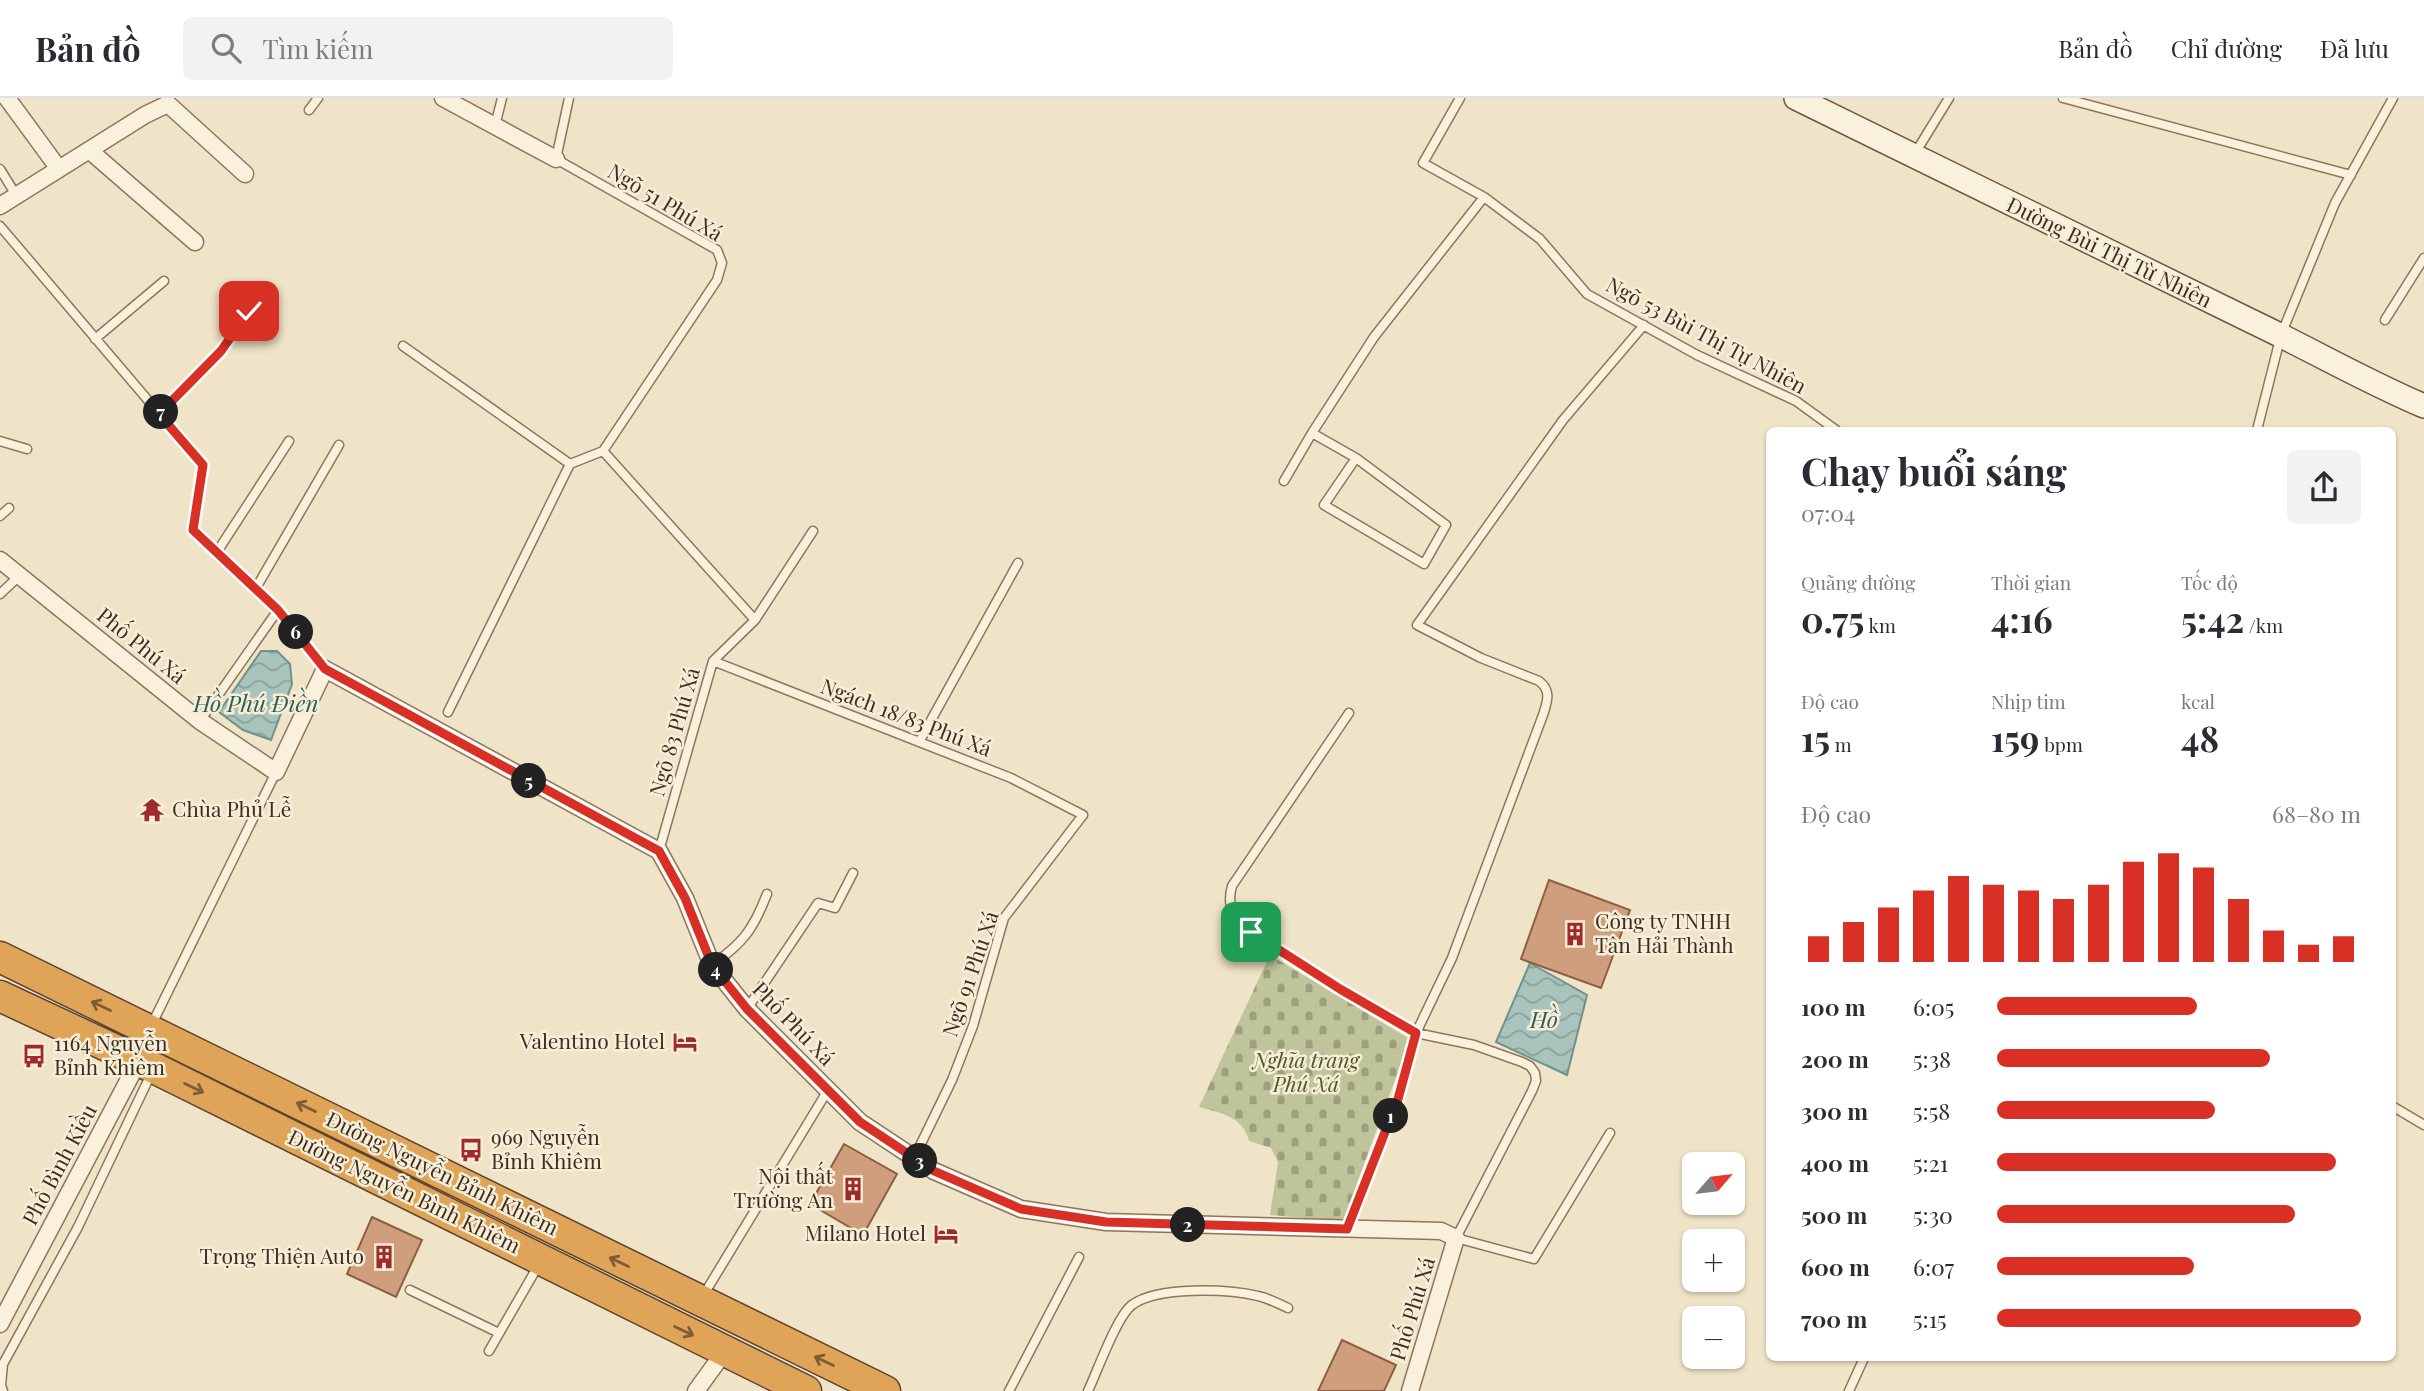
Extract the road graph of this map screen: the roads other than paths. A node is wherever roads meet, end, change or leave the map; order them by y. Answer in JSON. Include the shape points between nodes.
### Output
{"nodes":[{"id":1,"x":7,"y":98,"type":"edge"},
{"id":2,"x":318,"y":98,"type":"edge"},
{"id":3,"x":443,"y":98,"type":"edge"},
{"id":4,"x":502,"y":98,"type":"edge"},
{"id":5,"x":569,"y":98,"type":"edge"},
{"id":6,"x":1460,"y":98,"type":"edge"},
{"id":7,"x":1796,"y":98,"type":"edge"},
{"id":8,"x":1949,"y":98,"type":"edge"},
{"id":9,"x":2063,"y":98,"type":"edge"},
{"id":10,"x":2393,"y":98,"type":"edge"},
{"id":11,"x":309,"y":110,"type":"dead end"},
{"id":12,"x":495,"y":126,"type":"junction"},
{"id":13,"x":89,"y":150,"type":"junction"},
{"id":14,"x":1913,"y":156,"type":"junction"},
{"id":15,"x":556,"y":159,"type":"junction"},
{"id":16,"x":0,"y":169,"type":"edge"},
{"id":17,"x":59,"y":169,"type":"junction"},
{"id":18,"x":245,"y":174,"type":"dead end"},
{"id":19,"x":2351,"y":174,"type":"junction"},
{"id":20,"x":16,"y":195,"type":"junction"},
{"id":21,"x":1485,"y":197,"type":"junction"},
{"id":22,"x":0,"y":206,"type":"edge"},
{"id":23,"x":0,"y":226,"type":"edge"},
{"id":24,"x":195,"y":242,"type":"dead end"},
{"id":25,"x":2424,"y":258,"type":"edge"},
{"id":26,"x":164,"y":281,"type":"dead end"},
{"id":27,"x":249,"y":311,"type":"dead end"},
{"id":28,"x":2385,"y":320,"type":"dead end"},
{"id":29,"x":1643,"y":325,"type":"junction"},
{"id":30,"x":2281,"y":335,"type":"junction"},
{"id":31,"x":95,"y":339,"type":"junction"},
{"id":32,"x":403,"y":346,"type":"dead end"},
{"id":33,"x":2424,"y":406,"type":"edge"},
{"id":34,"x":159,"y":414,"type":"junction"},
{"id":35,"x":1832,"y":427,"type":"edge"},
{"id":36,"x":2258,"y":427,"type":"edge"},
{"id":37,"x":1312,"y":433,"type":"junction"},
{"id":38,"x":0,"y":441,"type":"edge"},
{"id":39,"x":289,"y":441,"type":"dead end"},
{"id":40,"x":340,"y":445,"type":"dead end"},
{"id":41,"x":27,"y":449,"type":"dead end"},
{"id":42,"x":603,"y":451,"type":"junction"},
{"id":43,"x":1356,"y":458,"type":"junction"},
{"id":44,"x":570,"y":464,"type":"junction"},
{"id":45,"x":1284,"y":481,"type":"dead end"},
{"id":46,"x":9,"y":508,"type":"dead end"},
{"id":47,"x":0,"y":516,"type":"edge"},
{"id":48,"x":813,"y":531,"type":"dead end"},
{"id":49,"x":216,"y":552,"type":"junction"},
{"id":50,"x":0,"y":560,"type":"edge"},
{"id":51,"x":1018,"y":563,"type":"dead end"},
{"id":52,"x":19,"y":576,"type":"junction"},
{"id":53,"x":256,"y":589,"type":"junction"},
{"id":54,"x":0,"y":594,"type":"edge"},
{"id":55,"x":278,"y":610,"type":"junction"},
{"id":56,"x":755,"y":620,"type":"junction"},
{"id":57,"x":713,"y":661,"type":"junction"},
{"id":58,"x":325,"y":669,"type":"junction"},
{"id":59,"x":448,"y":712,"type":"dead end"},
{"id":60,"x":1349,"y":713,"type":"dead end"},
{"id":61,"x":200,"y":721,"type":"junction"},
{"id":62,"x":919,"y":742,"type":"junction"},
{"id":63,"x":276,"y":772,"type":"junction"},
{"id":64,"x":1083,"y":814,"type":"joint"},
{"id":65,"x":659,"y":851,"type":"junction"},
{"id":66,"x":853,"y":873,"type":"dead end"},
{"id":67,"x":766,"y":894,"type":"dead end"},
{"id":68,"x":0,"y":957,"type":"edge"},
{"id":69,"x":712,"y":965,"type":"junction"},
{"id":70,"x":0,"y":996,"type":"edge"},
{"id":71,"x":747,"y":1009,"type":"junction"},
{"id":72,"x":150,"y":1029,"type":"junction"},
{"id":73,"x":1416,"y":1033,"type":"junction"},
{"id":74,"x":146,"y":1065,"type":"junction"},
{"id":75,"x":828,"y":1090,"type":"junction"},
{"id":76,"x":2396,"y":1108,"type":"edge"},
{"id":77,"x":2424,"y":1125,"type":"edge"},
{"id":78,"x":1610,"y":1133,"type":"dead end"},
{"id":79,"x":914,"y":1158,"type":"junction"},
{"id":80,"x":1347,"y":1229,"type":"junction"},
{"id":81,"x":1456,"y":1238,"type":"junction"},
{"id":82,"x":1079,"y":1256,"type":"dead end"},
{"id":83,"x":541,"y":1260,"type":"junction"},
{"id":84,"x":410,"y":1290,"type":"dead end"},
{"id":85,"x":699,"y":1301,"type":"junction"},
{"id":86,"x":1288,"y":1308,"type":"dead end"},
{"id":87,"x":0,"y":1324,"type":"edge"},
{"id":88,"x":499,"y":1333,"type":"junction"},
{"id":89,"x":489,"y":1351,"type":"dead end"},
{"id":90,"x":724,"y":1351,"type":"junction"},
{"id":91,"x":1863,"y":1361,"type":"edge"},
{"id":92,"x":3,"y":1391,"type":"edge"},
{"id":93,"x":696,"y":1391,"type":"edge"},
{"id":94,"x":806,"y":1391,"type":"edge"},
{"id":95,"x":885,"y":1391,"type":"edge"},
{"id":96,"x":1009,"y":1391,"type":"edge"},
{"id":97,"x":1088,"y":1391,"type":"edge"},
{"id":98,"x":1410,"y":1391,"type":"edge"},
{"id":99,"x":1849,"y":1391,"type":"edge"}],
"edges":[{"from":1,"to":17,"type":"street"},
{"from":2,"to":11,"type":"lane"},
{"from":3,"to":12,"type":"street"},
{"from":4,"to":12,"type":"lane"},
{"from":5,"to":15,"type":"lane"},
{"from":6,"to":21,"type":"lane","name":"Ngõ 53 Bùi Thị Tự Nhiên","via":[[1423,163]]},
{"from":7,"to":14,"type":"street","name":"Đường Bùi Thị Từ Nhiên"},
{"from":8,"to":14,"type":"lane"},
{"from":9,"to":19,"type":"lane"},
{"from":10,"to":19,"type":"lane"},
{"from":12,"to":15,"type":"street"},
{"from":13,"to":17,"type":"street"},
{"from":13,"to":18,"type":"street","via":[[167,104]]},
{"from":13,"to":24,"type":"street"},
{"from":14,"to":30,"type":"street","name":"Đường Bùi Thị Từ Nhiên"},
{"from":15,"to":42,"type":"lane","name":"Ngõ 51 Phú Xá","via":[[717,250],[722,263],[717,280]]},
{"from":16,"to":20,"type":"lane"},
{"from":17,"to":20,"type":"street"},
{"from":19,"to":30,"type":"lane"},
{"from":20,"to":22,"type":"street"},
{"from":21,"to":29,"type":"lane","name":"Ngõ 53 Bùi Thị Tự Nhiên","via":[[1540,239],[1587,294]]},
{"from":21,"to":37,"type":"lane","via":[[1374,337]]},
{"from":23,"to":31,"type":"lane"},
{"from":25,"to":28,"type":"lane"},
{"from":26,"to":31,"type":"lane"},
{"from":27,"to":34,"type":"lane","via":[[221,351]]},
{"from":29,"to":35,"type":"lane","name":"Ngõ 53 Bùi Thị Tự Nhiên","via":[[1796,401]]},
{"from":29,"to":73,"type":"lane","via":[[1563,420],[1417,625],[1539,681],[1548,694],[1452,958]]},
{"from":30,"to":33,"type":"street","name":"Đường Bùi Thị Từ Nhiên"},
{"from":30,"to":36,"type":"lane"},
{"from":31,"to":34,"type":"lane"},
{"from":32,"to":44,"type":"lane"},
{"from":34,"to":49,"type":"lane","via":[[203,465],[193,530]]},
{"from":37,"to":43,"type":"lane"},
{"from":37,"to":45,"type":"lane"},
{"from":38,"to":41,"type":"lane"},
{"from":39,"to":49,"type":"lane"},
{"from":40,"to":53,"type":"lane"},
{"from":42,"to":44,"type":"lane"},
{"from":42,"to":56,"type":"lane"},
{"from":43,"to":43,"type":"lane","via":[[1446,525],[1424,564],[1324,505]]},
{"from":44,"to":59,"type":"lane"},
{"from":46,"to":47,"type":"lane"},
{"from":48,"to":56,"type":"lane","name":"Ngõ 83 Phú Xá"},
{"from":49,"to":53,"type":"lane"},
{"from":50,"to":52,"type":"street","name":"Phố Phú Xá"},
{"from":51,"to":62,"type":"lane"},
{"from":52,"to":54,"type":"lane"},
{"from":52,"to":61,"type":"street","name":"Phố Phú Xá"},
{"from":53,"to":55,"type":"lane"},
{"from":55,"to":58,"type":"lane"},
{"from":55,"to":61,"type":"lane"},
{"from":56,"to":57,"type":"lane","name":"Ngõ 83 Phú Xá"},
{"from":57,"to":62,"type":"lane","name":"Ngách 18/83 Phú Xá"},
{"from":57,"to":65,"type":"lane","name":"Ngõ 83 Phú Xá"},
{"from":58,"to":63,"type":"street"},
{"from":58,"to":65,"type":"street"},
{"from":60,"to":73,"type":"lane","via":[[1232,886],[1228,899],[1231,912],[1251,932]]},
{"from":61,"to":63,"type":"street","name":"Phố Phú Xá"},
{"from":62,"to":64,"type":"lane","name":"Ngách 18/83 Phú Xá","via":[[1011,778]]},
{"from":63,"to":72,"type":"lane"},
{"from":64,"to":79,"type":"lane","name":"Ngõ 91 Phú Xá","via":[[1004,918],[973,1026]]},
{"from":65,"to":69,"type":"street","name":"Phố Phú Xá","via":[[685,898]]},
{"from":66,"to":71,"type":"lane","via":[[835,908],[818,903]]},
{"from":67,"to":69,"type":"lane","via":[[759,915],[738,946]]},
{"from":72,"to":68,"type":"highway","name":"Đường Nguyễn Bỉnh Khiêm","one_way":true},
{"from":69,"to":71,"type":"street","name":"Phố Phú Xá"},
{"from":70,"to":74,"type":"highway","name":"Đường Nguyễn Bình Khiêm"},
{"from":71,"to":75,"type":"street","name":"Phố Phú Xá"},
{"from":85,"to":72,"type":"highway","name":"Đường Nguyễn Bỉnh Khiêm","one_way":true},
{"from":73,"to":80,"type":"lane","via":[[1398,1099]]},
{"from":73,"to":81,"type":"lane","via":[[1474,1045],[1522,1062],[1535,1073],[1532,1091]]},
{"from":74,"to":83,"type":"highway","name":"Đường Nguyễn Bình Khiêm","one_way":true},
{"from":74,"to":87,"type":"street","name":"Phố Bình Kiều"},
{"from":74,"to":92,"type":"lane","via":[[78,1227],[3,1364]]},
{"from":75,"to":79,"type":"street","name":"Phố Phú Xá","via":[[860,1122]]},
{"from":75,"to":85,"type":"lane"},
{"from":76,"to":77,"type":"lane"},
{"from":78,"to":81,"type":"lane","via":[[1534,1259]]},
{"from":79,"to":80,"type":"street","name":"Phố Phú Xá","via":[[1021,1209],[1106,1222]]},
{"from":80,"to":81,"type":"street","name":"Phố Phú Xá","via":[[1441,1231]]},
{"from":81,"to":98,"type":"street","name":"Phố Phú Xá"},
{"from":82,"to":96,"type":"lane"},
{"from":83,"to":88,"type":"lane"},
{"from":83,"to":90,"type":"highway","name":"Đường Nguyễn Bình Khiêm","one_way":true},
{"from":84,"to":88,"type":"lane"},
{"from":95,"to":85,"type":"highway","name":"Đường Nguyễn Bỉnh Khiêm","one_way":true},
{"from":86,"to":97,"type":"lane","via":[[1259,1296],[1229,1293],[1147,1297],[1122,1317]]},
{"from":88,"to":89,"type":"lane"},
{"from":90,"to":93,"type":"street"},
{"from":90,"to":94,"type":"highway","name":"Đường Nguyễn Bình Khiêm"},
{"from":91,"to":99,"type":"lane"}]}
